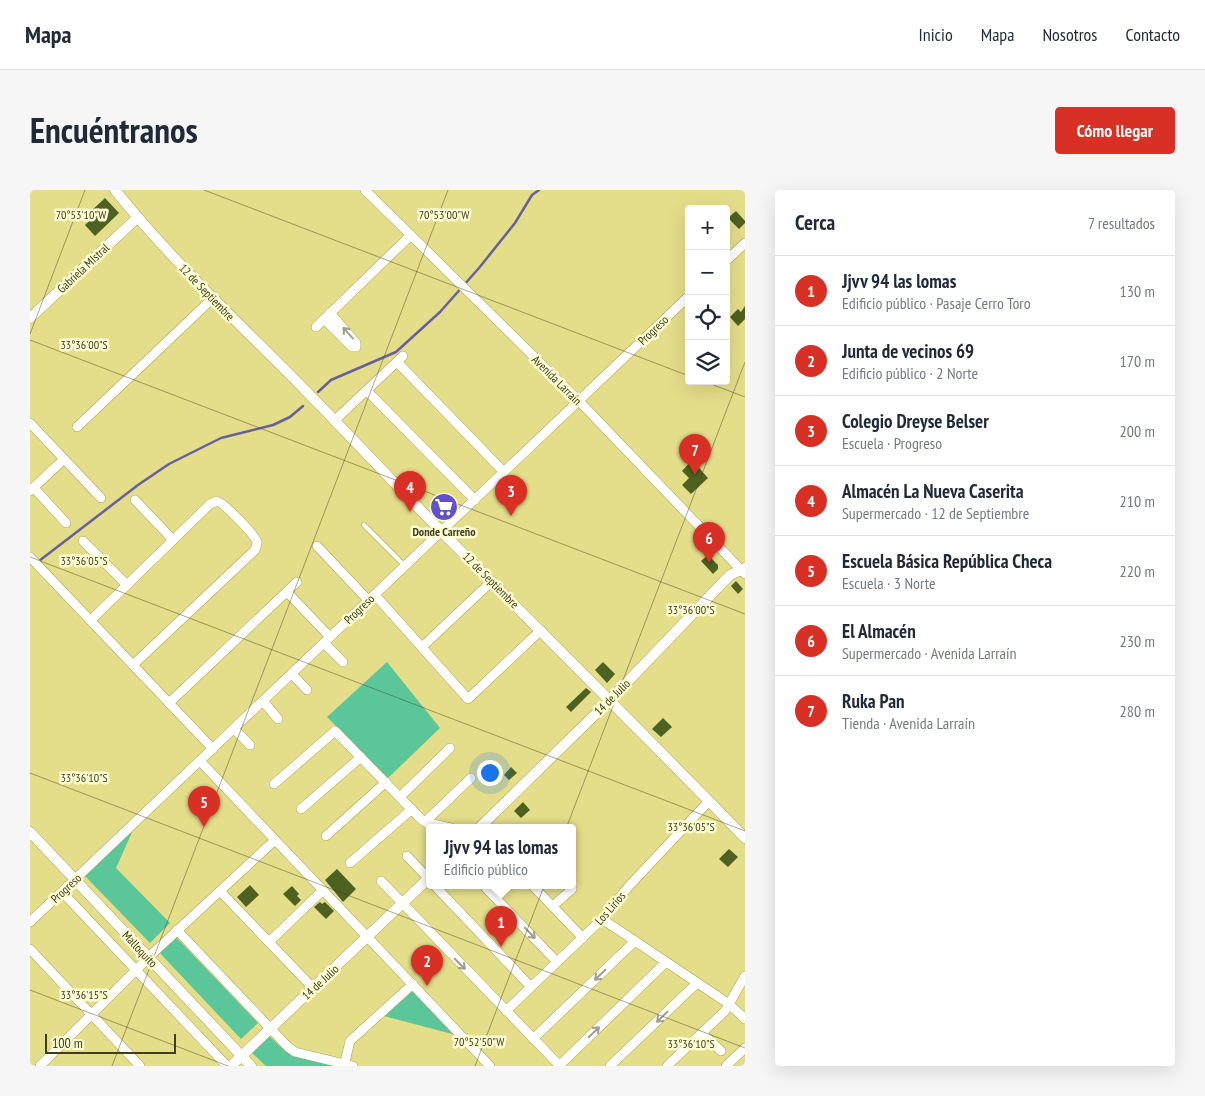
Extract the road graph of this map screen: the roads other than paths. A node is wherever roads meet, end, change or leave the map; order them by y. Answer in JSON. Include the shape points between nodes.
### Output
{"nodes":[{"id":1,"x":115,"y":190,"type":"edge"},
{"id":2,"x":365,"y":190,"type":"edge"},
{"id":3,"x":137,"y":218,"type":"junction"},
{"id":4,"x":410,"y":236,"type":"junction"},
{"id":5,"x":745,"y":243,"type":"edge"},
{"id":6,"x":730,"y":257,"type":"edge"},
{"id":7,"x":212,"y":299,"type":"junction"},
{"id":8,"x":685,"y":300,"type":"edge"},
{"id":9,"x":30,"y":318,"type":"edge"},
{"id":10,"x":316,"y":327,"type":"dead end"},
{"id":11,"x":367,"y":390,"type":"junction"},
{"id":12,"x":579,"y":401,"type":"junction"},
{"id":13,"x":334,"y":421,"type":"junction"},
{"id":14,"x":30,"y":423,"type":"edge"},
{"id":15,"x":77,"y":427,"type":"dead end"},
{"id":16,"x":64,"y":459,"type":"junction"},
{"id":17,"x":504,"y":472,"type":"junction"},
{"id":18,"x":32,"y":490,"type":"edge"},
{"id":19,"x":100,"y":498,"type":"dead end"},
{"id":20,"x":135,"y":500,"type":"dead end"},
{"id":21,"x":475,"y":500,"type":"junction"},
{"id":22,"x":66,"y":523,"type":"dead end"},
{"id":23,"x":364,"y":525,"type":"dead end"},
{"id":24,"x":442,"y":532,"type":"junction"},
{"id":25,"x":173,"y":540,"type":"junction"},
{"id":26,"x":83,"y":541,"type":"dead end"},
{"id":27,"x":317,"y":546,"type":"dead end"},
{"id":28,"x":30,"y":557,"type":"edge"},
{"id":29,"x":405,"y":566,"type":"junction"},
{"id":30,"x":744,"y":570,"type":"edge"},
{"id":31,"x":492,"y":581,"type":"junction"},
{"id":32,"x":297,"y":582,"type":"dead end"},
{"id":33,"x":127,"y":585,"type":"junction"},
{"id":34,"x":286,"y":592,"type":"junction"},
{"id":35,"x":372,"y":598,"type":"junction"},
{"id":36,"x":91,"y":620,"type":"junction"},
{"id":37,"x":541,"y":630,"type":"junction"},
{"id":38,"x":327,"y":640,"type":"junction"},
{"id":39,"x":422,"y":648,"type":"junction"},
{"id":40,"x":344,"y":662,"type":"dead end"},
{"id":41,"x":133,"y":665,"type":"junction"},
{"id":42,"x":292,"y":674,"type":"junction"},
{"id":43,"x":307,"y":690,"type":"dead end"},
{"id":44,"x":610,"y":700,"type":"junction"},
{"id":45,"x":263,"y":701,"type":"junction"},
{"id":46,"x":169,"y":703,"type":"junction"},
{"id":47,"x":278,"y":719,"type":"dead end"},
{"id":48,"x":234,"y":729,"type":"junction"},
{"id":49,"x":250,"y":745,"type":"dead end"},
{"id":50,"x":450,"y":748,"type":"dead end"},
{"id":51,"x":213,"y":749,"type":"junction"},
{"id":52,"x":361,"y":757,"type":"junction"},
{"id":53,"x":200,"y":761,"type":"junction"},
{"id":54,"x":471,"y":778,"type":"dead end"},
{"id":55,"x":386,"y":782,"type":"junction"},
{"id":56,"x":274,"y":784,"type":"dead end"},
{"id":57,"x":400,"y":797,"type":"junction"},
{"id":58,"x":709,"y":801,"type":"junction"},
{"id":59,"x":301,"y":809,"type":"dead end"},
{"id":60,"x":412,"y":809,"type":"junction"},
{"id":61,"x":429,"y":824,"type":"edge"},
{"id":62,"x":483,"y":824,"type":"edge"},
{"id":63,"x":30,"y":832,"type":"edge"},
{"id":64,"x":326,"y":836,"type":"dead end"},
{"id":65,"x":745,"y":838,"type":"edge"},
{"id":66,"x":275,"y":840,"type":"junction"},
{"id":67,"x":407,"y":856,"type":"dead end"},
{"id":68,"x":350,"y":863,"type":"dead end"},
{"id":69,"x":426,"y":875,"type":"edge"},
{"id":70,"x":75,"y":880,"type":"junction"},
{"id":71,"x":381,"y":881,"type":"dead end"},
{"id":72,"x":426,"y":884,"type":"edge"},
{"id":73,"x":439,"y":889,"type":"edge"},
{"id":74,"x":487,"y":889,"type":"edge"},
{"id":75,"x":536,"y":889,"type":"edge"},
{"id":76,"x":572,"y":889,"type":"dead end"},
{"id":77,"x":323,"y":890,"type":"junction"},
{"id":78,"x":220,"y":891,"type":"junction"},
{"id":79,"x":62,"y":892,"type":"junction"},
{"id":80,"x":402,"y":904,"type":"junction"},
{"id":81,"x":553,"y":906,"type":"junction"},
{"id":82,"x":602,"y":919,"type":"junction"},
{"id":83,"x":30,"y":922,"type":"edge"},
{"id":84,"x":177,"y":930,"type":"junction"},
{"id":85,"x":368,"y":936,"type":"junction"},
{"id":86,"x":582,"y":938,"type":"junction"},
{"id":87,"x":634,"y":941,"type":"junction"},
{"id":88,"x":269,"y":942,"type":"junction"},
{"id":89,"x":30,"y":949,"type":"edge"},
{"id":90,"x":149,"y":958,"type":"junction"},
{"id":91,"x":558,"y":962,"type":"junction"},
{"id":92,"x":666,"y":962,"type":"junction"},
{"id":93,"x":136,"y":971,"type":"junction"},
{"id":94,"x":745,"y":976,"type":"edge"},
{"id":95,"x":698,"y":983,"type":"junction"},
{"id":96,"x":413,"y":984,"type":"junction"},
{"id":97,"x":531,"y":987,"type":"junction"},
{"id":98,"x":313,"y":988,"type":"junction"},
{"id":99,"x":729,"y":1004,"type":"junction"},
{"id":100,"x":506,"y":1011,"type":"junction"},
{"id":101,"x":92,"y":1015,"type":"junction"},
{"id":102,"x":745,"y":1019,"type":"edge"},
{"id":103,"x":270,"y":1029,"type":"junction"},
{"id":104,"x":702,"y":1033,"type":"junction"},
{"id":105,"x":533,"y":1039,"type":"junction"},
{"id":106,"x":721,"y":1051,"type":"dead end"},
{"id":107,"x":744,"y":1051,"type":"edge"},
{"id":108,"x":241,"y":1056,"type":"junction"},
{"id":109,"x":43,"y":1063,"type":"edge"},
{"id":110,"x":673,"y":1064,"type":"edge"},
{"id":111,"x":347,"y":1065,"type":"edge"},
{"id":112,"x":53,"y":1066,"type":"edge"},
{"id":113,"x":140,"y":1066,"type":"edge"},
{"id":114,"x":227,"y":1066,"type":"edge"},
{"id":115,"x":231,"y":1066,"type":"edge"},
{"id":116,"x":251,"y":1066,"type":"edge"},
{"id":117,"x":490,"y":1066,"type":"edge"},
{"id":118,"x":559,"y":1066,"type":"edge"},
{"id":119,"x":610,"y":1066,"type":"edge"},
{"id":120,"x":726,"y":1066,"type":"edge"}],
"edges":[{"from":1,"to":3,"type":"street","name":"12 de Septiembre"},
{"from":2,"to":4,"type":"street","name":"Avenida Larraín"},
{"from":3,"to":7,"type":"street","name":"12 de Septiembre"},
{"from":3,"to":9,"type":"street","name":"Gabriela MIstral"},
{"from":4,"to":10,"type":"street"},
{"from":4,"to":12,"type":"street","name":"Avenida Larraín"},
{"from":5,"to":6,"type":"street"},
{"from":7,"to":13,"type":"street","name":"12 de Septiembre"},
{"from":7,"to":15,"type":"street"},
{"from":8,"to":12,"type":"street","name":"Progreso"},
{"from":11,"to":13,"type":"street"},
{"from":11,"to":17,"type":"street","via":[[400,359]]},
{"from":11,"to":21,"type":"street"},
{"from":12,"to":17,"type":"street","name":"Progreso"},
{"from":12,"to":30,"type":"street","name":"Avenida Larraín"},
{"from":13,"to":24,"type":"street","name":"12 de Septiembre"},
{"from":14,"to":16,"type":"street"},
{"from":16,"to":18,"type":"street"},
{"from":16,"to":19,"type":"street"},
{"from":17,"to":21,"type":"street","name":"Progreso"},
{"from":18,"to":22,"type":"street"},
{"from":20,"to":25,"type":"street"},
{"from":21,"to":24,"type":"street","name":"Progreso"},
{"from":23,"to":29,"type":"lane"},
{"from":24,"to":29,"type":"street","name":"Progreso"},
{"from":24,"to":31,"type":"street","name":"12 de Septiembre"},
{"from":25,"to":33,"type":"street"},
{"from":25,"to":41,"type":"street","via":[[217,501],[254,537],[257,544],[255,550]]},
{"from":26,"to":33,"type":"street"},
{"from":27,"to":35,"type":"street"},
{"from":28,"to":36,"type":"street"},
{"from":29,"to":35,"type":"street","name":"Progreso"},
{"from":30,"to":44,"type":"street","name":"14 de Julio","via":[[730,575]]},
{"from":31,"to":37,"type":"street","name":"12 de Septiembre"},
{"from":31,"to":39,"type":"street"},
{"from":32,"to":34,"type":"street"},
{"from":33,"to":36,"type":"street"},
{"from":34,"to":38,"type":"street"},
{"from":34,"to":46,"type":"street"},
{"from":35,"to":38,"type":"street","name":"Progreso"},
{"from":35,"to":39,"type":"street"},
{"from":36,"to":41,"type":"street"},
{"from":37,"to":39,"type":"street","via":[[468,699]]},
{"from":37,"to":44,"type":"street","name":"12 de Septiembre"},
{"from":38,"to":40,"type":"street"},
{"from":38,"to":42,"type":"street","name":"Progreso"},
{"from":41,"to":46,"type":"street"},
{"from":42,"to":43,"type":"street"},
{"from":42,"to":45,"type":"street","name":"Progreso"},
{"from":44,"to":58,"type":"street","name":"12 de Septiembre"},
{"from":44,"to":62,"type":"street","name":"14 de Julio"},
{"from":45,"to":47,"type":"street"},
{"from":45,"to":48,"type":"street","name":"Progreso"},
{"from":46,"to":51,"type":"street"},
{"from":48,"to":49,"type":"street"},
{"from":48,"to":51,"type":"street","name":"Progreso"},
{"from":50,"to":57,"type":"street"},
{"from":51,"to":53,"type":"street","name":"Progreso"},
{"from":52,"to":55,"type":"street"},
{"from":52,"to":56,"type":"street","via":[[335,731]]},
{"from":52,"to":59,"type":"street"},
{"from":53,"to":66,"type":"street"},
{"from":53,"to":70,"type":"street","name":"Progreso"},
{"from":54,"to":61,"type":"street"},
{"from":55,"to":57,"type":"street"},
{"from":55,"to":64,"type":"street"},
{"from":57,"to":60,"type":"street"},
{"from":58,"to":65,"type":"street","name":"12 de Septiembre"},
{"from":58,"to":82,"type":"street","name":"Los Lirios"},
{"from":60,"to":61,"type":"street"},
{"from":60,"to":68,"type":"street"},
{"from":63,"to":70,"type":"street","name":"Malloquito"},
{"from":66,"to":77,"type":"street"},
{"from":66,"to":78,"type":"street"},
{"from":67,"to":69,"type":"street"},
{"from":70,"to":79,"type":"street","name":"Progreso"},
{"from":70,"to":90,"type":"street","name":"Malloquito"},
{"from":71,"to":80,"type":"street"},
{"from":72,"to":80,"type":"street","name":"14 de Julio"},
{"from":73,"to":97,"type":"street"},
{"from":74,"to":91,"type":"street","one_way":true},
{"from":75,"to":81,"type":"street"},
{"from":76,"to":81,"type":"street"},
{"from":77,"to":85,"type":"street"},
{"from":77,"to":88,"type":"street"},
{"from":78,"to":84,"type":"street"},
{"from":78,"to":88,"type":"street"},
{"from":79,"to":83,"type":"street","name":"Progreso"},
{"from":79,"to":93,"type":"street"},
{"from":80,"to":85,"type":"street","name":"14 de Julio"},
{"from":80,"to":100,"type":"street","one_way":true},
{"from":81,"to":86,"type":"street"},
{"from":82,"to":86,"type":"street","name":"Los Lirios"},
{"from":82,"to":87,"type":"street"},
{"from":84,"to":90,"type":"street"},
{"from":84,"to":103,"type":"street"},
{"from":85,"to":96,"type":"street"},
{"from":85,"to":98,"type":"street","name":"14 de Julio"},
{"from":86,"to":91,"type":"street","name":"Los Lirios"},
{"from":87,"to":92,"type":"street"},
{"from":87,"to":105,"type":"street","one_way":true},
{"from":88,"to":98,"type":"street"},
{"from":89,"to":101,"type":"street"},
{"from":90,"to":93,"type":"street"},
{"from":90,"to":108,"type":"street","name":"Malloquito"},
{"from":91,"to":97,"type":"street","name":"Los Lirios"},
{"from":92,"to":95,"type":"street"},
{"from":118,"to":92,"type":"street","one_way":true},
{"from":93,"to":101,"type":"street"},
{"from":93,"to":114,"type":"street"},
{"from":94,"to":99,"type":"street"},
{"from":95,"to":99,"type":"street"},
{"from":95,"to":119,"type":"street","one_way":true},
{"from":96,"to":111,"type":"street","via":[[350,1041]]},
{"from":96,"to":117,"type":"street"},
{"from":97,"to":100,"type":"street","name":"Los Lirios"},
{"from":98,"to":103,"type":"street","name":"14 de Julio"},
{"from":99,"to":102,"type":"street"},
{"from":99,"to":104,"type":"street"},
{"from":100,"to":105,"type":"street"},
{"from":101,"to":109,"type":"street"},
{"from":101,"to":113,"type":"street"},
{"from":103,"to":108,"type":"street","name":"14 de Julio"},
{"from":103,"to":111,"type":"street","via":[[291,1050]]},
{"from":104,"to":106,"type":"street"},
{"from":104,"to":110,"type":"street"},
{"from":105,"to":118,"type":"street"},
{"from":107,"to":120,"type":"street"},
{"from":108,"to":115,"type":"street","name":"14 de Julio"},
{"from":108,"to":116,"type":"street","name":"Malloquito"},
{"from":109,"to":112,"type":"street"}]}
